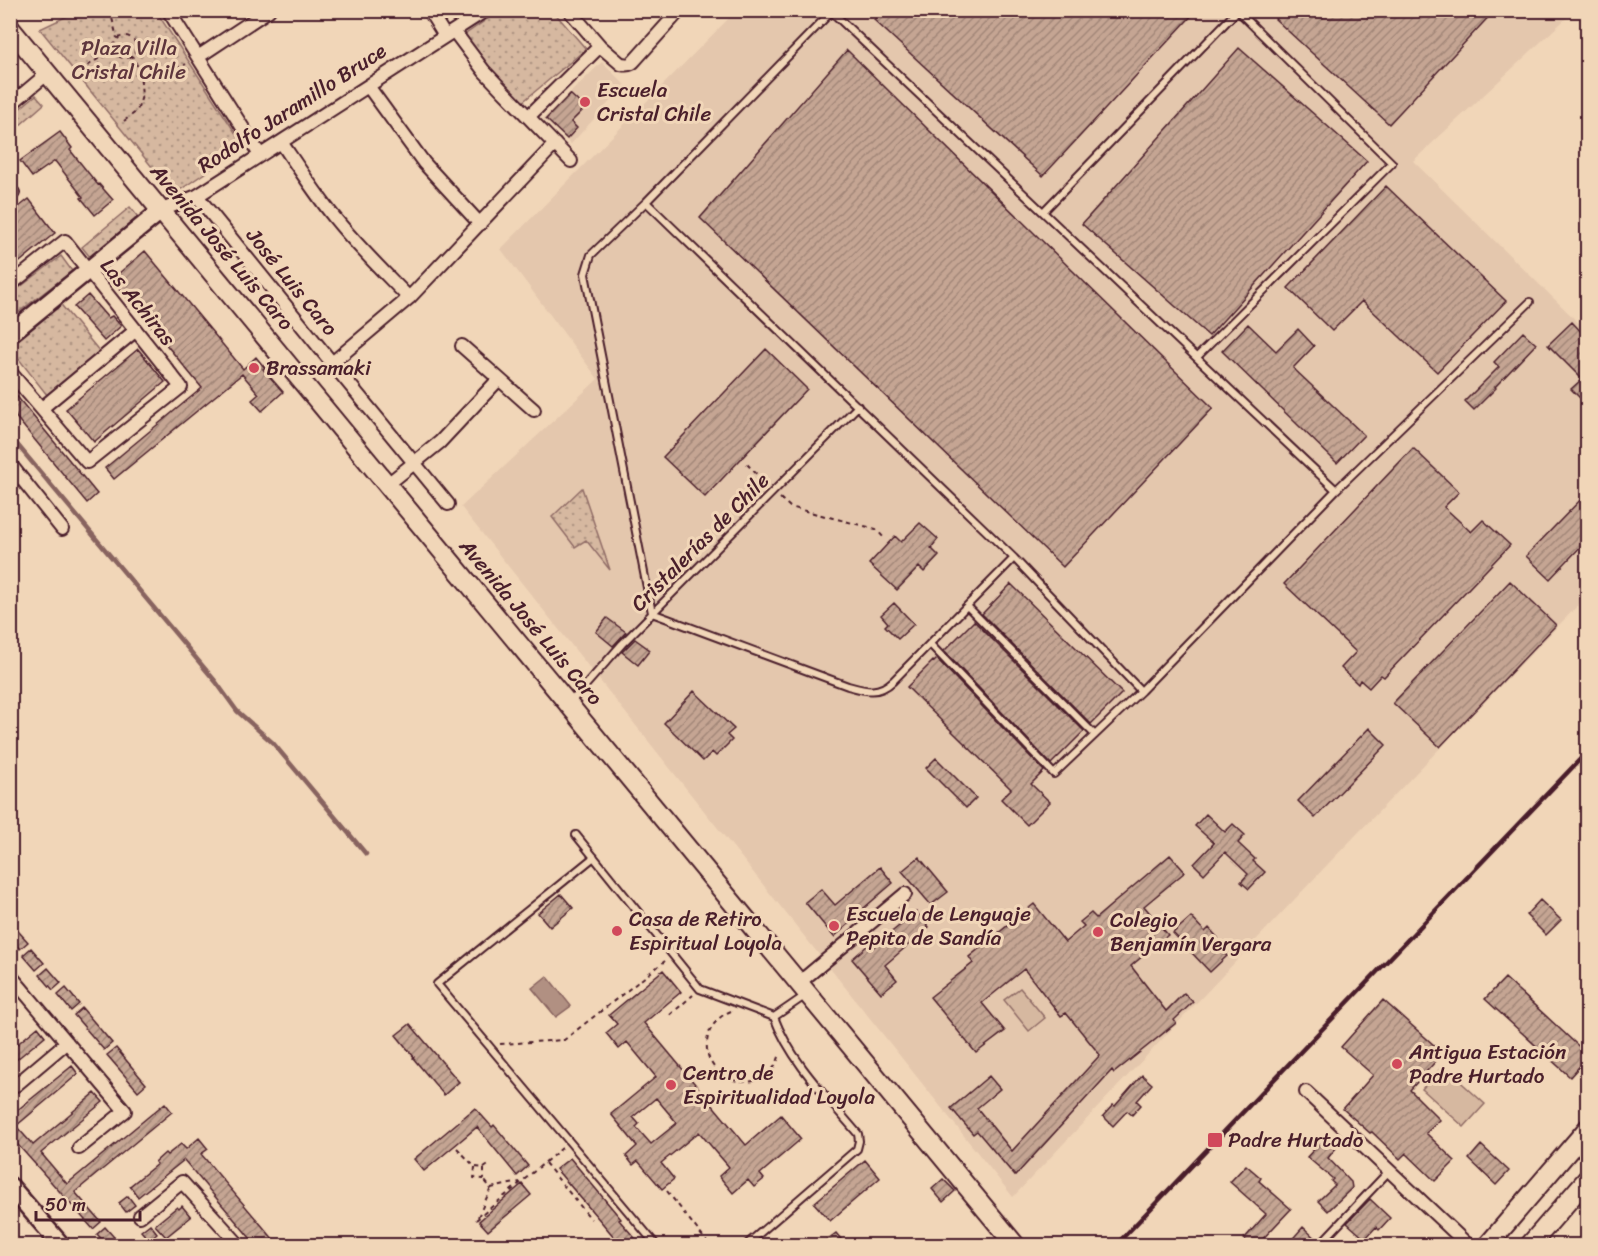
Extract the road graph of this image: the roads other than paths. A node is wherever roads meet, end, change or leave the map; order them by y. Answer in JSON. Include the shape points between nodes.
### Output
{"nodes":[{"id":1,"x":168,"y":10,"type":"edge"},
{"id":2,"x":269,"y":10,"type":"edge"},
{"id":3,"x":429,"y":10,"type":"edge"},
{"id":4,"x":486,"y":10,"type":"edge"},
{"id":5,"x":569,"y":10,"type":"edge"},
{"id":6,"x":680,"y":10,"type":"edge"},
{"id":7,"x":832,"y":11,"type":"edge"},
{"id":8,"x":1237,"y":11,"type":"edge"},
{"id":9,"x":10,"y":28,"type":"edge"},
{"id":10,"x":450,"y":34,"type":"junction"},
{"id":11,"x":600,"y":46,"type":"junction"},
{"id":12,"x":198,"y":57,"type":"junction"},
{"id":13,"x":48,"y":73,"type":"junction"},
{"id":14,"x":368,"y":86,"type":"junction"},
{"id":15,"x":10,"y":105,"type":"edge"},
{"id":16,"x":528,"y":117,"type":"junction"},
{"id":17,"x":281,"y":142,"type":"junction"},
{"id":18,"x":555,"y":144,"type":"junction"},
{"id":19,"x":261,"y":155,"type":"junction"},
{"id":20,"x":572,"y":161,"type":"dead end"},
{"id":21,"x":197,"y":196,"type":"junction"},
{"id":22,"x":646,"y":202,"type":"junction"},
{"id":23,"x":162,"y":210,"type":"junction"},
{"id":24,"x":1043,"y":212,"type":"junction"},
{"id":25,"x":480,"y":224,"type":"junction"},
{"id":26,"x":88,"y":270,"type":"junction"},
{"id":27,"x":10,"y":285,"type":"edge"},
{"id":28,"x":409,"y":298,"type":"junction"},
{"id":29,"x":1530,"y":302,"type":"dead end"},
{"id":30,"x":136,"y":330,"type":"junction"},
{"id":31,"x":10,"y":334,"type":"edge"},
{"id":32,"x":462,"y":346,"type":"dead end"},
{"id":33,"x":1197,"y":357,"type":"junction"},
{"id":34,"x":332,"y":363,"type":"junction"},
{"id":35,"x":10,"y":372,"type":"edge"},
{"id":36,"x":499,"y":379,"type":"junction"},
{"id":37,"x":858,"y":406,"type":"junction"},
{"id":38,"x":42,"y":408,"type":"junction"},
{"id":39,"x":534,"y":410,"type":"dead end"},
{"id":40,"x":414,"y":463,"type":"junction"},
{"id":41,"x":10,"y":464,"type":"edge"},
{"id":42,"x":388,"y":484,"type":"junction"},
{"id":43,"x":1336,"y":490,"type":"junction"},
{"id":44,"x":448,"y":504,"type":"dead end"},
{"id":45,"x":62,"y":529,"type":"dead end"},
{"id":46,"x":1014,"y":558,"type":"junction"},
{"id":47,"x":967,"y":606,"type":"junction"},
{"id":48,"x":652,"y":613,"type":"junction"},
{"id":49,"x":930,"y":644,"type":"junction"},
{"id":50,"x":1141,"y":691,"type":"junction"},
{"id":51,"x":570,"y":704,"type":"junction"},
{"id":52,"x":1095,"y":735,"type":"junction"},
{"id":53,"x":576,"y":835,"type":"dead end"},
{"id":54,"x":594,"y":857,"type":"junction"},
{"id":55,"x":905,"y":894,"type":"dead end"},
{"id":56,"x":10,"y":975,"type":"edge"},
{"id":57,"x":804,"y":988,"type":"junction"},
{"id":58,"x":774,"y":1017,"type":"junction"},
{"id":59,"x":67,"y":1042,"type":"junction"},
{"id":60,"x":16,"y":1085,"type":"dead end"},
{"id":61,"x":1306,"y":1092,"type":"dead end"},
{"id":62,"x":1587,"y":1128,"type":"edge"},
{"id":63,"x":79,"y":1148,"type":"dead end"},
{"id":64,"x":1390,"y":1170,"type":"junction"},
{"id":65,"x":1587,"y":1178,"type":"edge"},
{"id":66,"x":10,"y":1186,"type":"edge"},
{"id":67,"x":1531,"y":1194,"type":"junction"},
{"id":68,"x":1555,"y":1215,"type":"junction"},
{"id":69,"x":140,"y":1216,"type":"dead end"},
{"id":70,"x":1324,"y":1240,"type":"dead end"},
{"id":71,"x":62,"y":1245,"type":"edge"},
{"id":72,"x":240,"y":1245,"type":"edge"},
{"id":73,"x":657,"y":1245,"type":"edge"},
{"id":74,"x":745,"y":1245,"type":"edge"},
{"id":75,"x":1016,"y":1245,"type":"edge"},
{"id":76,"x":1469,"y":1245,"type":"edge"},
{"id":77,"x":1487,"y":1245,"type":"edge"},
{"id":78,"x":1529,"y":1245,"type":"edge"}],
"edges":[{"from":1,"to":12,"type":"street"},
{"from":2,"to":12,"type":"street"},
{"from":3,"to":10,"type":"street"},
{"from":4,"to":10,"type":"street","name":"Rodolfo Jaramillo Bruce"},
{"from":5,"to":11,"type":"street"},
{"from":6,"to":11,"type":"street","via":[[632,63],[621,64]]},
{"from":7,"to":22,"type":"lane"},
{"from":7,"to":24,"type":"lane"},
{"from":8,"to":24,"type":"lane"},
{"from":8,"to":33,"type":"lane","via":[[1392,163]]},
{"from":9,"to":13,"type":"main road","name":"Avenida José Luis Caro"},
{"from":10,"to":14,"type":"street","name":"Rodolfo Jaramillo Bruce"},
{"from":10,"to":16,"type":"street"},
{"from":11,"to":16,"type":"street"},
{"from":12,"to":19,"type":"street"},
{"from":13,"to":15,"type":"street"},
{"from":13,"to":23,"type":"main road","name":"Avenida José Luis Caro"},
{"from":14,"to":17,"type":"street","name":"Rodolfo Jaramillo Bruce"},
{"from":14,"to":25,"type":"street","via":[[424,163]]},
{"from":16,"to":18,"type":"street"},
{"from":17,"to":19,"type":"street","name":"Rodolfo Jaramillo Bruce"},
{"from":17,"to":28,"type":"street","via":[[335,218]]},
{"from":18,"to":20,"type":"street"},
{"from":18,"to":25,"type":"street"},
{"from":19,"to":21,"type":"street","name":"Rodolfo Jaramillo Bruce"},
{"from":21,"to":23,"type":"street","name":"Rodolfo Jaramillo Bruce"},
{"from":21,"to":34,"type":"street","name":"José Luis Caro"},
{"from":22,"to":37,"type":"lane"},
{"from":22,"to":48,"type":"lane","via":[[591,255],[585,274]]},
{"from":23,"to":26,"type":"street","name":"Rodolfo Jaramillo Bruce"},
{"from":23,"to":42,"type":"main road","name":"Avenida José Luis Caro"},
{"from":24,"to":33,"type":"lane"},
{"from":25,"to":28,"type":"street"},
{"from":26,"to":27,"type":"street","name":"Las Achiras","via":[[65,241]]},
{"from":26,"to":30,"type":"street","name":"Las Achiras"},
{"from":26,"to":31,"type":"street","name":"Rodolfo Jaramillo Bruce"},
{"from":28,"to":34,"type":"street"},
{"from":29,"to":43,"type":"lane"},
{"from":30,"to":38,"type":"street"},
{"from":30,"to":38,"type":"street","name":"Las Achiras","via":[[181,387],[87,462]]},
{"from":32,"to":36,"type":"street"},
{"from":33,"to":43,"type":"lane"},
{"from":34,"to":40,"type":"street","name":"José Luis Caro"},
{"from":35,"to":38,"type":"street"},
{"from":36,"to":39,"type":"street"},
{"from":36,"to":40,"type":"street","via":[[440,442]]},
{"from":37,"to":46,"type":"lane"},
{"from":37,"to":48,"type":"lane","name":"Cristalerías de Chile"},
{"from":40,"to":42,"type":"street"},
{"from":40,"to":44,"type":"street","name":"José Luis Caro"},
{"from":41,"to":45,"type":"street"},
{"from":42,"to":51,"type":"main road","name":"Avenida José Luis Caro"},
{"from":43,"to":50,"type":"lane"},
{"from":46,"to":47,"type":"lane"},
{"from":46,"to":50,"type":"lane"},
{"from":47,"to":49,"type":"lane"},
{"from":47,"to":52,"type":"lane"},
{"from":48,"to":49,"type":"lane","via":[[870,692],[886,687]]},
{"from":48,"to":51,"type":"lane","name":"Cristalerías de Chile"},
{"from":49,"to":52,"type":"lane","via":[[1054,774]]},
{"from":50,"to":52,"type":"lane"},
{"from":51,"to":57,"type":"main road","name":"Avenida José Luis Caro"},
{"from":53,"to":54,"type":"lane"},
{"from":54,"to":58,"type":"lane","via":[[700,989]]},
{"from":54,"to":73,"type":"lane","via":[[437,984]]},
{"from":55,"to":57,"type":"street"},
{"from":56,"to":59,"type":"street"},
{"from":57,"to":58,"type":"lane"},
{"from":57,"to":75,"type":"main road","name":"Avenida José Luis Caro"},
{"from":58,"to":74,"type":"lane","via":[[798,1062],[858,1134],[859,1141],[857,1149]]},
{"from":59,"to":60,"type":"street"},
{"from":59,"to":63,"type":"street","via":[[125,1111]]},
{"from":61,"to":64,"type":"street"},
{"from":62,"to":67,"type":"main road"},
{"from":64,"to":70,"type":"lane"},
{"from":64,"to":76,"type":"street"},
{"from":65,"to":68,"type":"main road"},
{"from":66,"to":71,"type":"street"},
{"from":67,"to":68,"type":"main road"},
{"from":67,"to":77,"type":"main road"},
{"from":68,"to":78,"type":"main road"},
{"from":69,"to":72,"type":"street","via":[[182,1182]]}]}
